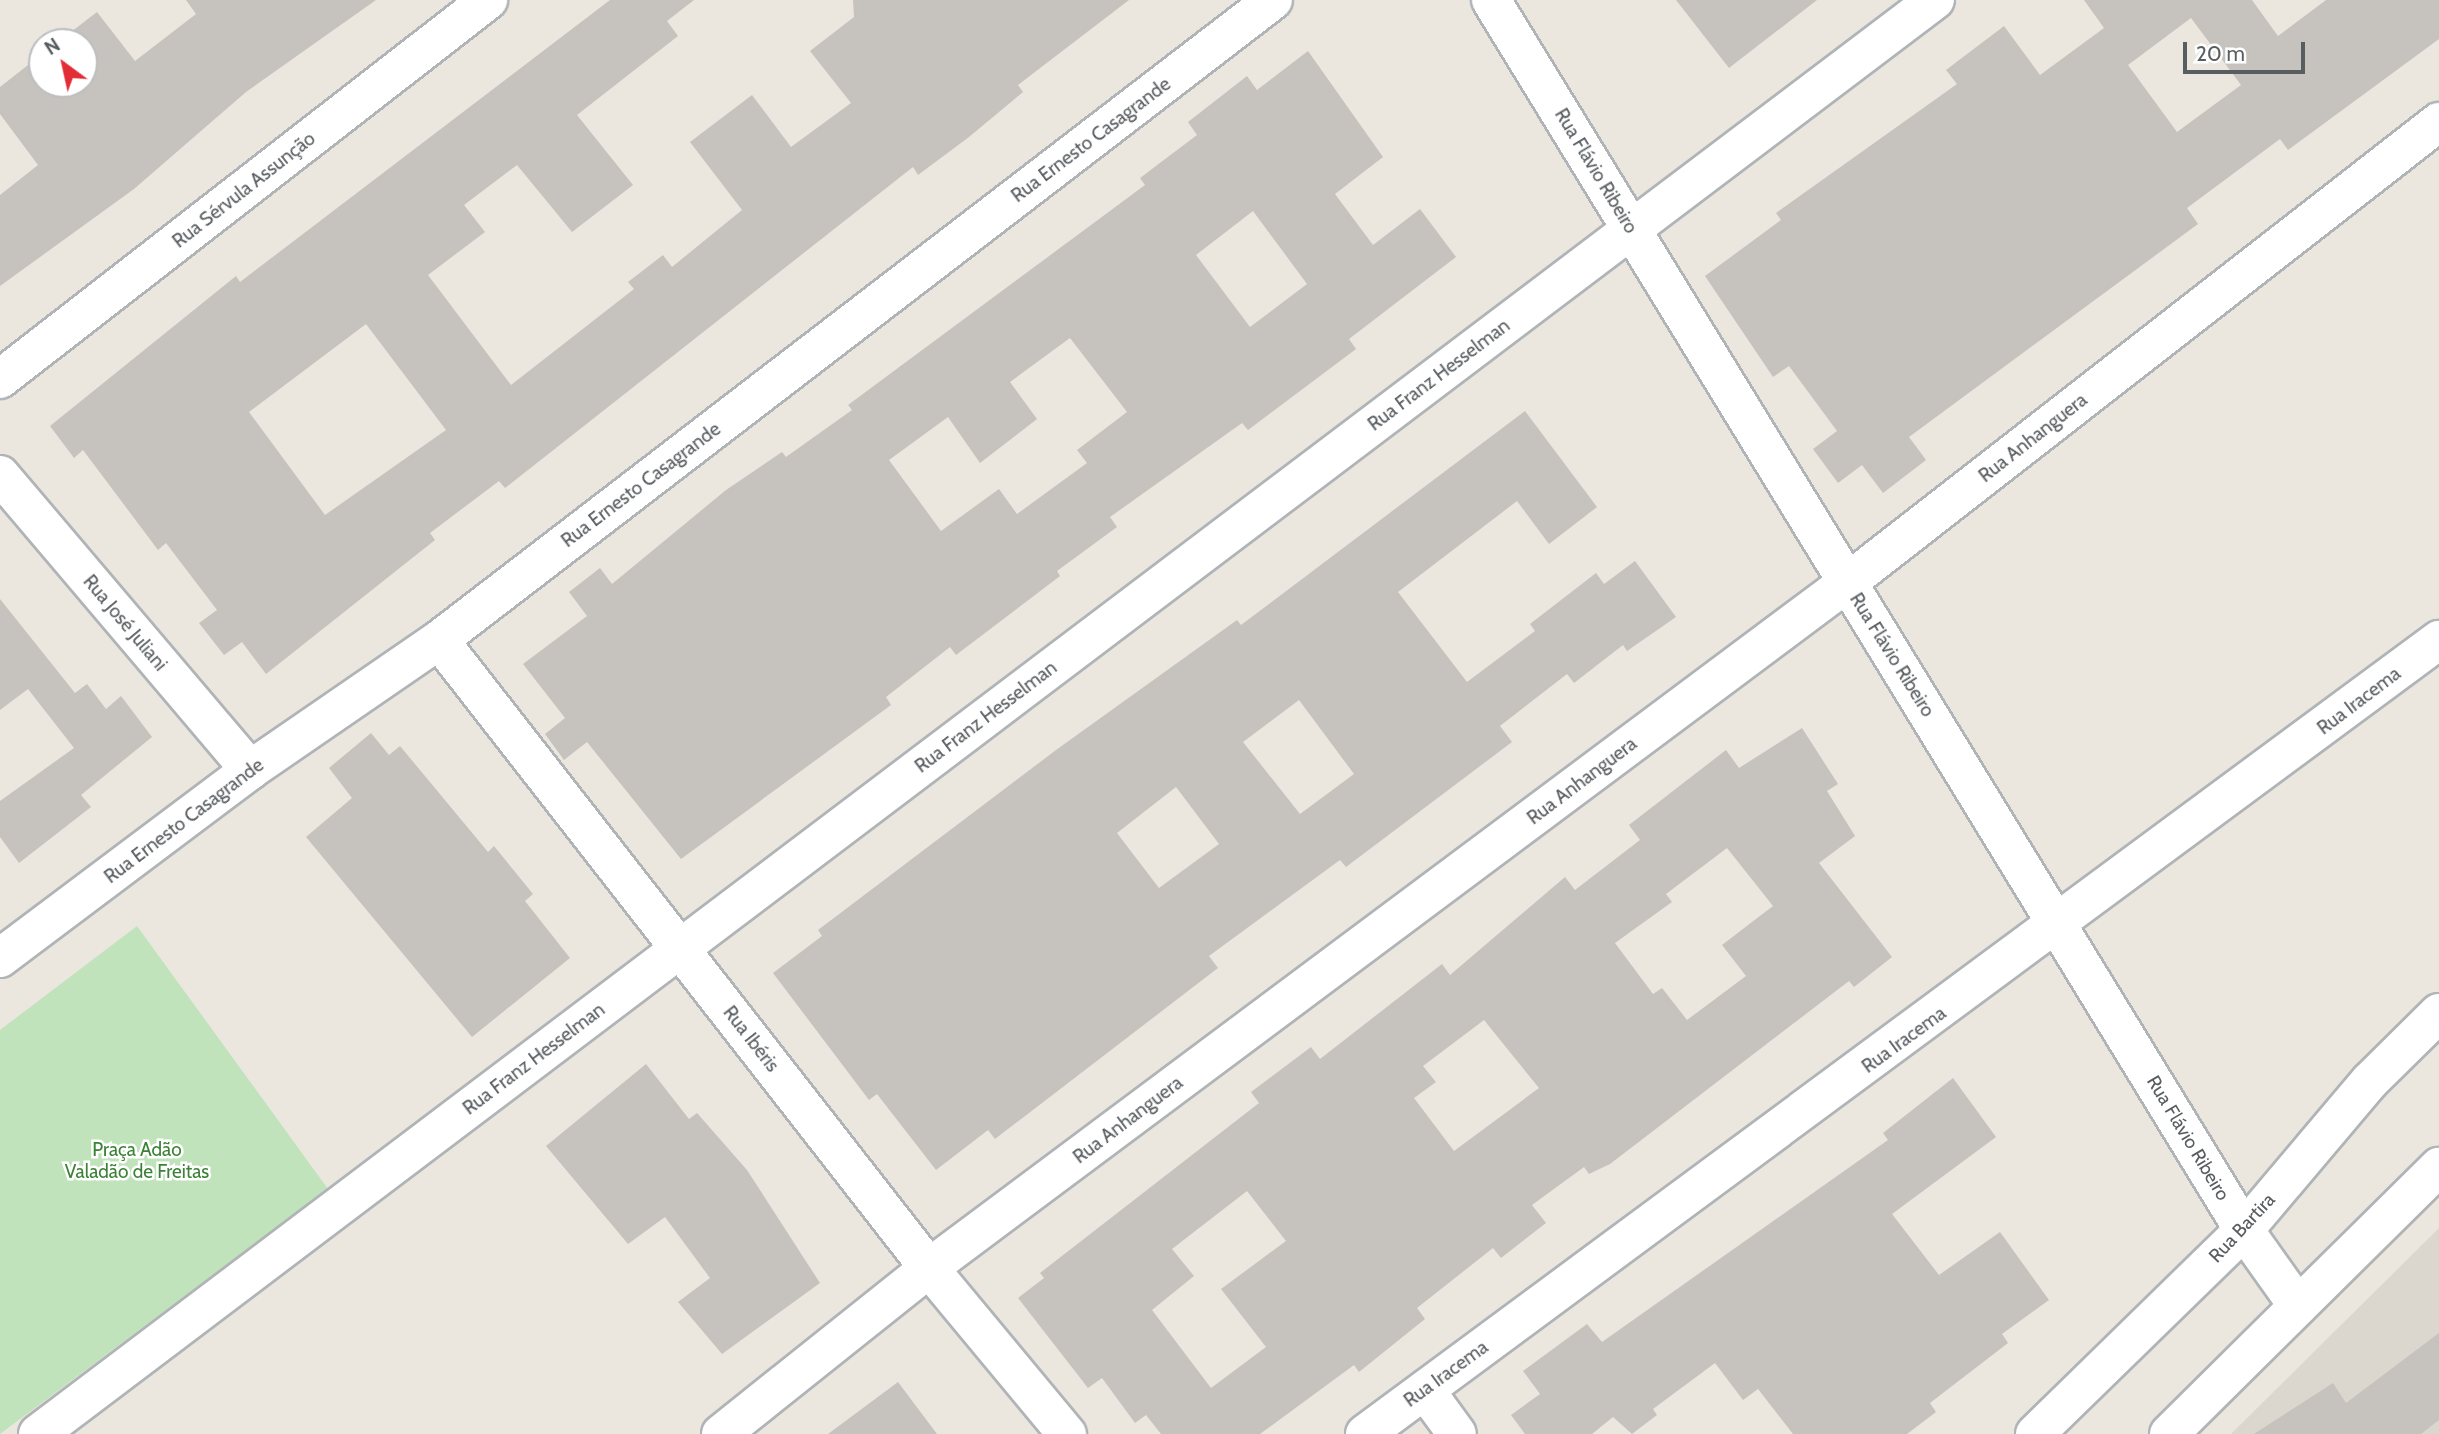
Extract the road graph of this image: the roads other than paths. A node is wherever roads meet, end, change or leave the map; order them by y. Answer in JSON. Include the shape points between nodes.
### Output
{"nodes":[{"id":1,"x":488,"y":0,"type":"edge"},
{"id":2,"x":1273,"y":0,"type":"edge"},
{"id":3,"x":1491,"y":0,"type":"edge"},
{"id":4,"x":1935,"y":0,"type":"edge"},
{"id":5,"x":2439,"y":122,"type":"edge"},
{"id":6,"x":1632,"y":229,"type":"junction"},
{"id":7,"x":0,"y":379,"type":"edge"},
{"id":8,"x":0,"y":475,"type":"edge"},
{"id":9,"x":1847,"y":582,"type":"junction"},
{"id":10,"x":439,"y":639,"type":"junction"},
{"id":11,"x":2439,"y":640,"type":"edge"},
{"id":12,"x":250,"y":770,"type":"junction"},
{"id":13,"x":2059,"y":926,"type":"junction"},
{"id":14,"x":680,"y":948,"type":"junction"},
{"id":15,"x":0,"y":958,"type":"edge"},
{"id":16,"x":2439,"y":1013,"type":"edge"},
{"id":17,"x":2439,"y":1167,"type":"edge"},
{"id":18,"x":2244,"y":1230,"type":"junction"},
{"id":19,"x":929,"y":1268,"type":"junction"},
{"id":20,"x":2298,"y":1306,"type":"junction"},
{"id":21,"x":1425,"y":1390,"type":"junction"},
{"id":22,"x":37,"y":1434,"type":"edge"},
{"id":23,"x":721,"y":1434,"type":"edge"},
{"id":24,"x":1067,"y":1434,"type":"edge"},
{"id":25,"x":1365,"y":1434,"type":"edge"},
{"id":26,"x":1457,"y":1434,"type":"edge"},
{"id":27,"x":2035,"y":1434,"type":"edge"},
{"id":28,"x":2169,"y":1434,"type":"edge"}],
"edges":[{"from":1,"to":7,"type":"street","name":"Rua Sérvula Assunção"},
{"from":2,"to":10,"type":"street","name":"Rua Ernesto Casagrande"},
{"from":3,"to":6,"type":"street","name":"Rua Flávio Ribeiro"},
{"from":4,"to":6,"type":"street","name":"Rua Franz Hesselman"},
{"from":5,"to":9,"type":"street","name":"Rua Anhanguera"},
{"from":6,"to":9,"type":"street","name":"Rua Flávio Ribeiro"},
{"from":6,"to":14,"type":"street","name":"Rua Franz Hesselman"},
{"from":8,"to":12,"type":"street","name":"Rua José Juliani"},
{"from":9,"to":13,"type":"street","name":"Rua Flávio Ribeiro"},
{"from":9,"to":19,"type":"street","name":"Rua Anhanguera"},
{"from":10,"to":12,"type":"street","name":"Rua Ernesto Casagrande"},
{"from":10,"to":14,"type":"street","name":"Rua Ibéris"},
{"from":11,"to":13,"type":"street","name":"Rua Iracema"},
{"from":12,"to":15,"type":"street","name":"Rua Ernesto Casagrande"},
{"from":13,"to":18,"type":"street","name":"Rua Flávio Ribeiro"},
{"from":13,"to":21,"type":"street","name":"Rua Iracema"},
{"from":14,"to":19,"type":"street","name":"Rua Ibéris"},
{"from":14,"to":22,"type":"street","name":"Rua Franz Hesselman"},
{"from":16,"to":18,"type":"street","name":"Rua Bartira","via":[[2370,1081]]},
{"from":17,"to":20,"type":"street"},
{"from":18,"to":20,"type":"street","name":"Rua Flávio Ribeiro"},
{"from":18,"to":27,"type":"street","name":"Rua Bartira"},
{"from":19,"to":23,"type":"street","name":"Rua Anhanguera"},
{"from":19,"to":24,"type":"street","name":"Rua Ibéris"},
{"from":20,"to":28,"type":"street"},
{"from":21,"to":25,"type":"street","name":"Rua Iracema"},
{"from":21,"to":26,"type":"street"}]}
